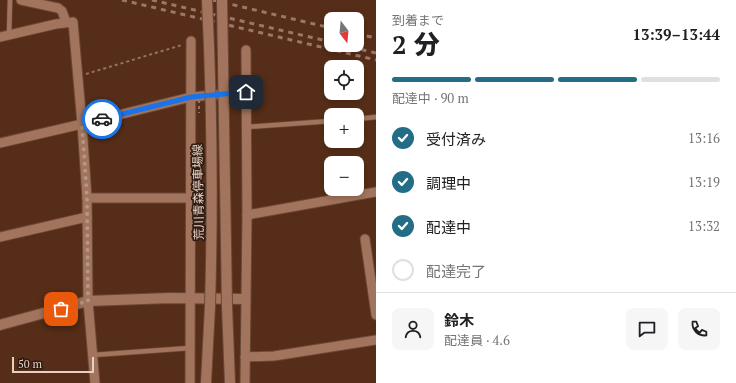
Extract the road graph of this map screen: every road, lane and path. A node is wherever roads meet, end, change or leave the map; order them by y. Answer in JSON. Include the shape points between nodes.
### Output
{"nodes":[{"id":1,"x":10,"y":0,"type":"edge"},
{"id":2,"x":21,"y":0,"type":"edge"},
{"id":3,"x":206,"y":0,"type":"edge"},
{"id":4,"x":222,"y":0,"type":"edge"},
{"id":5,"x":66,"y":22,"type":"junction"},
{"id":6,"x":9,"y":35,"type":"junction"},
{"id":7,"x":0,"y":37,"type":"edge"},
{"id":8,"x":191,"y":43,"type":"joint"},
{"id":9,"x":246,"y":50,"type":"dead end"},
{"id":10,"x":78,"y":76,"type":"junction"},
{"id":11,"x":246,"y":92,"type":"junction"},
{"id":12,"x":191,"y":97,"type":"junction"},
{"id":13,"x":376,"y":117,"type":"edge"},
{"id":14,"x":364,"y":118,"type":"edge"},
{"id":15,"x":324,"y":122,"type":"edge"},
{"id":16,"x":82,"y":124,"type":"junction"},
{"id":17,"x":247,"y":127,"type":"junction"},
{"id":18,"x":0,"y":143,"type":"edge"},
{"id":19,"x":376,"y":192,"type":"edge"},
{"id":20,"x":87,"y":198,"type":"junction"},
{"id":21,"x":191,"y":198,"type":"junction"},
{"id":22,"x":247,"y":215,"type":"junction"},
{"id":23,"x":88,"y":217,"type":"junction"},
{"id":24,"x":0,"y":237,"type":"edge"},
{"id":25,"x":365,"y":239,"type":"dead end"},
{"id":26,"x":190,"y":298,"type":"junction"},
{"id":27,"x":245,"y":299,"type":"junction"},
{"id":28,"x":88,"y":301,"type":"junction"},
{"id":29,"x":376,"y":315,"type":"edge"},
{"id":30,"x":0,"y":325,"type":"edge"},
{"id":31,"x":376,"y":340,"type":"edge"},
{"id":32,"x":190,"y":348,"type":"junction"},
{"id":33,"x":93,"y":355,"type":"junction"},
{"id":34,"x":245,"y":357,"type":"junction"},
{"id":35,"x":95,"y":383,"type":"edge"},
{"id":36,"x":190,"y":383,"type":"edge"},
{"id":37,"x":206,"y":383,"type":"edge"},
{"id":38,"x":230,"y":383,"type":"edge"},
{"id":39,"x":245,"y":383,"type":"edge"}],
"edges":[{"from":1,"to":6,"type":"lane"},
{"from":2,"to":5,"type":"street","via":[[58,8]]},
{"from":3,"to":37,"type":"main road","name":"荒川青森停車場線","bridge":true,"via":[[212,246]]},
{"from":4,"to":38,"type":"main road","bridge":true},
{"from":5,"to":6,"type":"street"},
{"from":5,"to":10,"type":"street","via":[[75,24]]},
{"from":6,"to":7,"type":"street"},
{"from":8,"to":10,"type":"path"},
{"from":8,"to":12,"type":"street"},
{"from":9,"to":11,"type":"street"},
{"from":10,"to":16,"type":"street"},
{"from":11,"to":12,"type":"street"},
{"from":11,"to":17,"type":"street"},
{"from":12,"to":16,"type":"street"},
{"from":12,"to":21,"type":"street"},
{"from":13,"to":14,"type":"lane"},
{"from":15,"to":17,"type":"lane"},
{"from":16,"to":18,"type":"street"},
{"from":16,"to":20,"type":"street"},
{"from":17,"to":22,"type":"street"},
{"from":19,"to":22,"type":"street"},
{"from":20,"to":21,"type":"street"},
{"from":20,"to":23,"type":"street"},
{"from":21,"to":26,"type":"street"},
{"from":22,"to":27,"type":"street"},
{"from":23,"to":24,"type":"street"},
{"from":23,"to":28,"type":"street"},
{"from":25,"to":29,"type":"street"},
{"from":26,"to":27,"type":"main road"},
{"from":26,"to":28,"type":"main road"},
{"from":26,"to":32,"type":"street"},
{"from":27,"to":34,"type":"street"},
{"from":28,"to":30,"type":"main road"},
{"from":28,"to":33,"type":"street"},
{"from":31,"to":34,"type":"street","via":[[274,356]]},
{"from":32,"to":33,"type":"lane"},
{"from":32,"to":36,"type":"street"},
{"from":33,"to":35,"type":"street"},
{"from":34,"to":39,"type":"street"}]}
